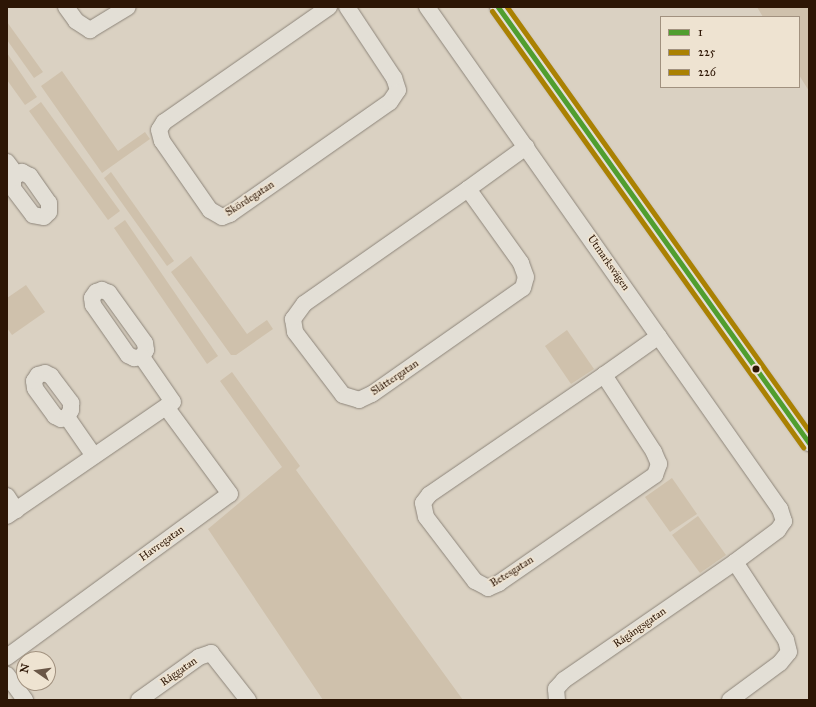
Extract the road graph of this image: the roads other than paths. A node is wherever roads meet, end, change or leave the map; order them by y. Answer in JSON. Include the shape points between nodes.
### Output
{"nodes":[{"id":1,"x":66,"y":7,"type":"edge"},
{"id":2,"x":128,"y":7,"type":"edge"},
{"id":3,"x":329,"y":7,"type":"edge"},
{"id":4,"x":347,"y":7,"type":"edge"},
{"id":5,"x":427,"y":7,"type":"edge"},
{"id":6,"x":498,"y":7,"type":"edge"},
{"id":7,"x":526,"y":147,"type":"junction"},
{"id":8,"x":468,"y":189,"type":"junction"},
{"id":9,"x":659,"y":336,"type":"junction"},
{"id":10,"x":142,"y":357,"type":"dead end"},
{"id":11,"x":604,"y":375,"type":"junction"},
{"id":12,"x":166,"y":407,"type":"junction"},
{"id":13,"x":67,"y":417,"type":"dead end"},
{"id":14,"x":809,"y":443,"type":"edge"},
{"id":15,"x":94,"y":456,"type":"junction"},
{"id":16,"x":7,"y":496,"type":"edge"},
{"id":17,"x":12,"y":513,"type":"edge"},
{"id":18,"x":784,"y":522,"type":"joint"},
{"id":19,"x":735,"y":562,"type":"junction"},
{"id":20,"x":7,"y":657,"type":"edge"},
{"id":21,"x":7,"y":675,"type":"edge"},
{"id":22,"x":26,"y":700,"type":"edge"},
{"id":23,"x":140,"y":700,"type":"edge"},
{"id":24,"x":248,"y":700,"type":"edge"},
{"id":25,"x":557,"y":700,"type":"edge"},
{"id":26,"x":730,"y":700,"type":"edge"}],
"edges":[{"from":1,"to":2,"type":"street","via":[[76,22],[90,30]]},
{"from":3,"to":4,"type":"street","name":"Skördegatan","via":[[164,122],[159,130],[162,141],[210,210],[222,217],[230,214],[390,102],[398,90],[394,78]]},
{"from":5,"to":7,"type":"street","name":"Utmarksvägen"},
{"from":6,"to":14,"type":"street"},
{"from":7,"to":8,"type":"street","name":"Slåttergatan"},
{"from":7,"to":9,"type":"street","name":"Utmarksvägen"},
{"from":8,"to":8,"type":"street","name":"Slåttergatan","via":[[304,304],[293,319],[296,332],[343,395],[360,400],[372,394],[523,288],[526,277],[521,263]]},
{"from":9,"to":11,"type":"street","name":"Betesgatan"},
{"from":9,"to":18,"type":"street","name":"Utmarksvägen","via":[[780,509]]},
{"from":10,"to":12,"type":"street","via":[[173,402]]},
{"from":11,"to":11,"type":"street","name":"Betesgatan","via":[[429,495],[423,503],[426,517],[475,581],[488,588],[499,583],[655,475],[659,464],[654,452]]},
{"from":12,"to":15,"type":"street"},
{"from":12,"to":20,"type":"street","name":"Havregatan","via":[[230,494]]},
{"from":13,"to":15,"type":"street"},
{"from":15,"to":17,"type":"street"},
{"from":16,"to":17,"type":"street"},
{"from":18,"to":19,"type":"street","name":"Rågångsgatan","via":[[778,530]]},
{"from":19,"to":25,"type":"street","name":"Rågångsgatan","via":[[564,680],[556,689]]},
{"from":19,"to":26,"type":"street","via":[[786,640],[789,652],[780,663]]},
{"from":21,"to":22,"type":"street"},
{"from":23,"to":24,"type":"street","name":"Råggatan","via":[[199,657],[211,653]]}]}
